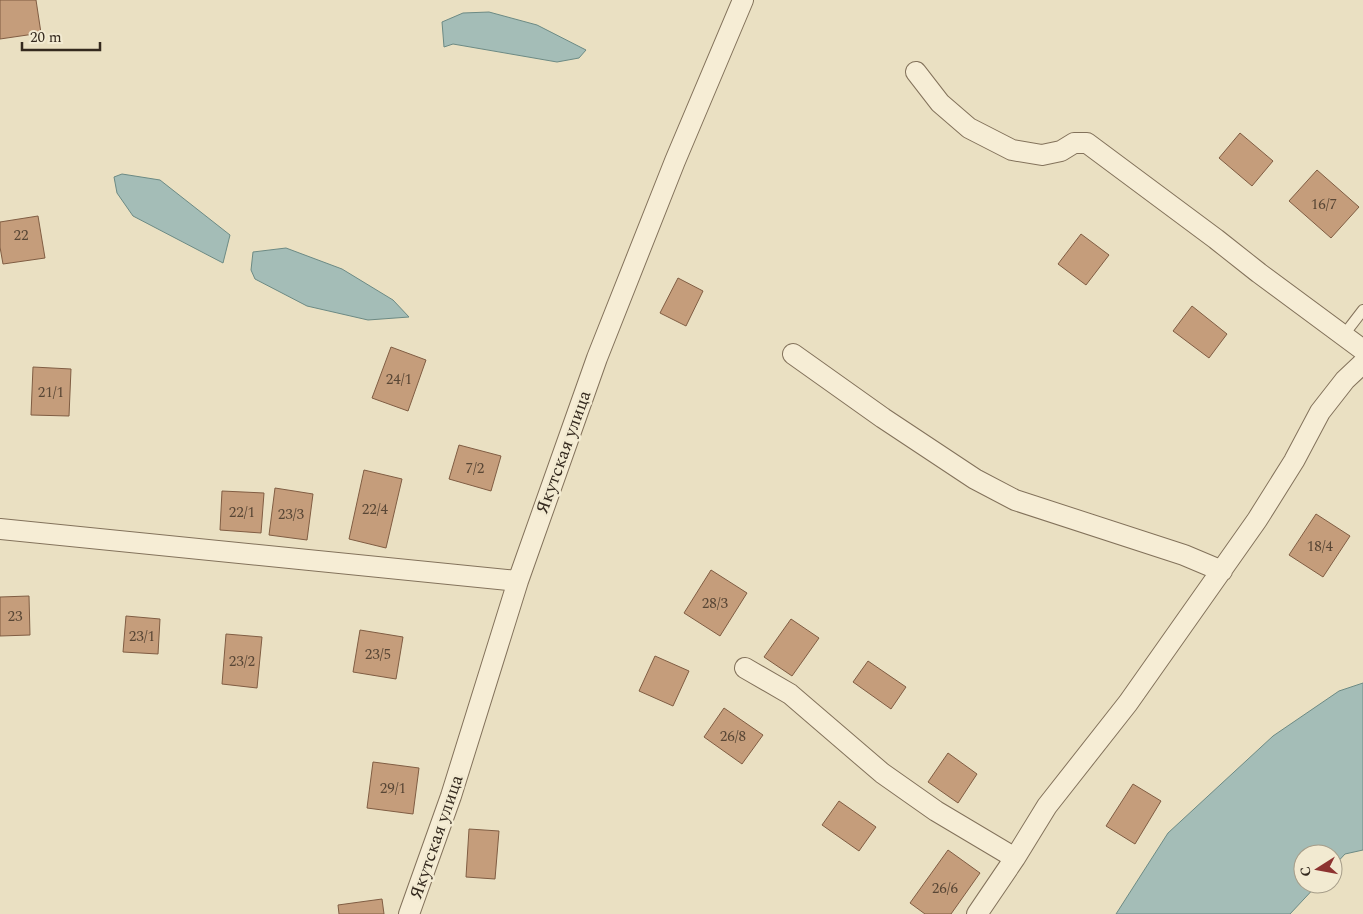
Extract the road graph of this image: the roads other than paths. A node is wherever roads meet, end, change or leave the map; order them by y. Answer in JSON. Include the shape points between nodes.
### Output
{"nodes":[{"id":1,"x":743,"y":0,"type":"edge"},
{"id":2,"x":916,"y":72,"type":"dead end"},
{"id":3,"x":1363,"y":310,"type":"edge"},
{"id":4,"x":1343,"y":336,"type":"junction"},
{"id":5,"x":1363,"y":350,"type":"edge"},
{"id":6,"x":793,"y":354,"type":"dead end"},
{"id":7,"x":1363,"y":363,"type":"edge"},
{"id":8,"x":0,"y":529,"type":"edge"},
{"id":9,"x":1222,"y":571,"type":"junction"},
{"id":10,"x":518,"y":581,"type":"junction"},
{"id":11,"x":745,"y":668,"type":"dead end"},
{"id":12,"x":1015,"y":858,"type":"junction"},
{"id":13,"x":409,"y":914,"type":"edge"},
{"id":14,"x":977,"y":914,"type":"edge"}],
"edges":[{"from":1,"to":10,"type":"street","name":"Якутская улица","via":[[597,358]]},
{"from":2,"to":4,"type":"street","via":[[940,103],[970,128],[1012,150],[1042,155],[1061,151],[1074,143],[1086,143]]},
{"from":3,"to":4,"type":"lane"},
{"from":4,"to":5,"type":"street"},
{"from":6,"to":9,"type":"street","via":[[967,474],[1015,500],[1184,555]]},
{"from":7,"to":9,"type":"street","via":[[1320,412],[1294,461]]},
{"from":8,"to":10,"type":"street"},
{"from":9,"to":12,"type":"street","via":[[1128,703],[1048,806]]},
{"from":10,"to":13,"type":"street","name":"Якутская улица","via":[[451,796]]},
{"from":11,"to":12,"type":"street","via":[[790,694],[882,773],[936,811]]},
{"from":12,"to":14,"type":"street"}]}
